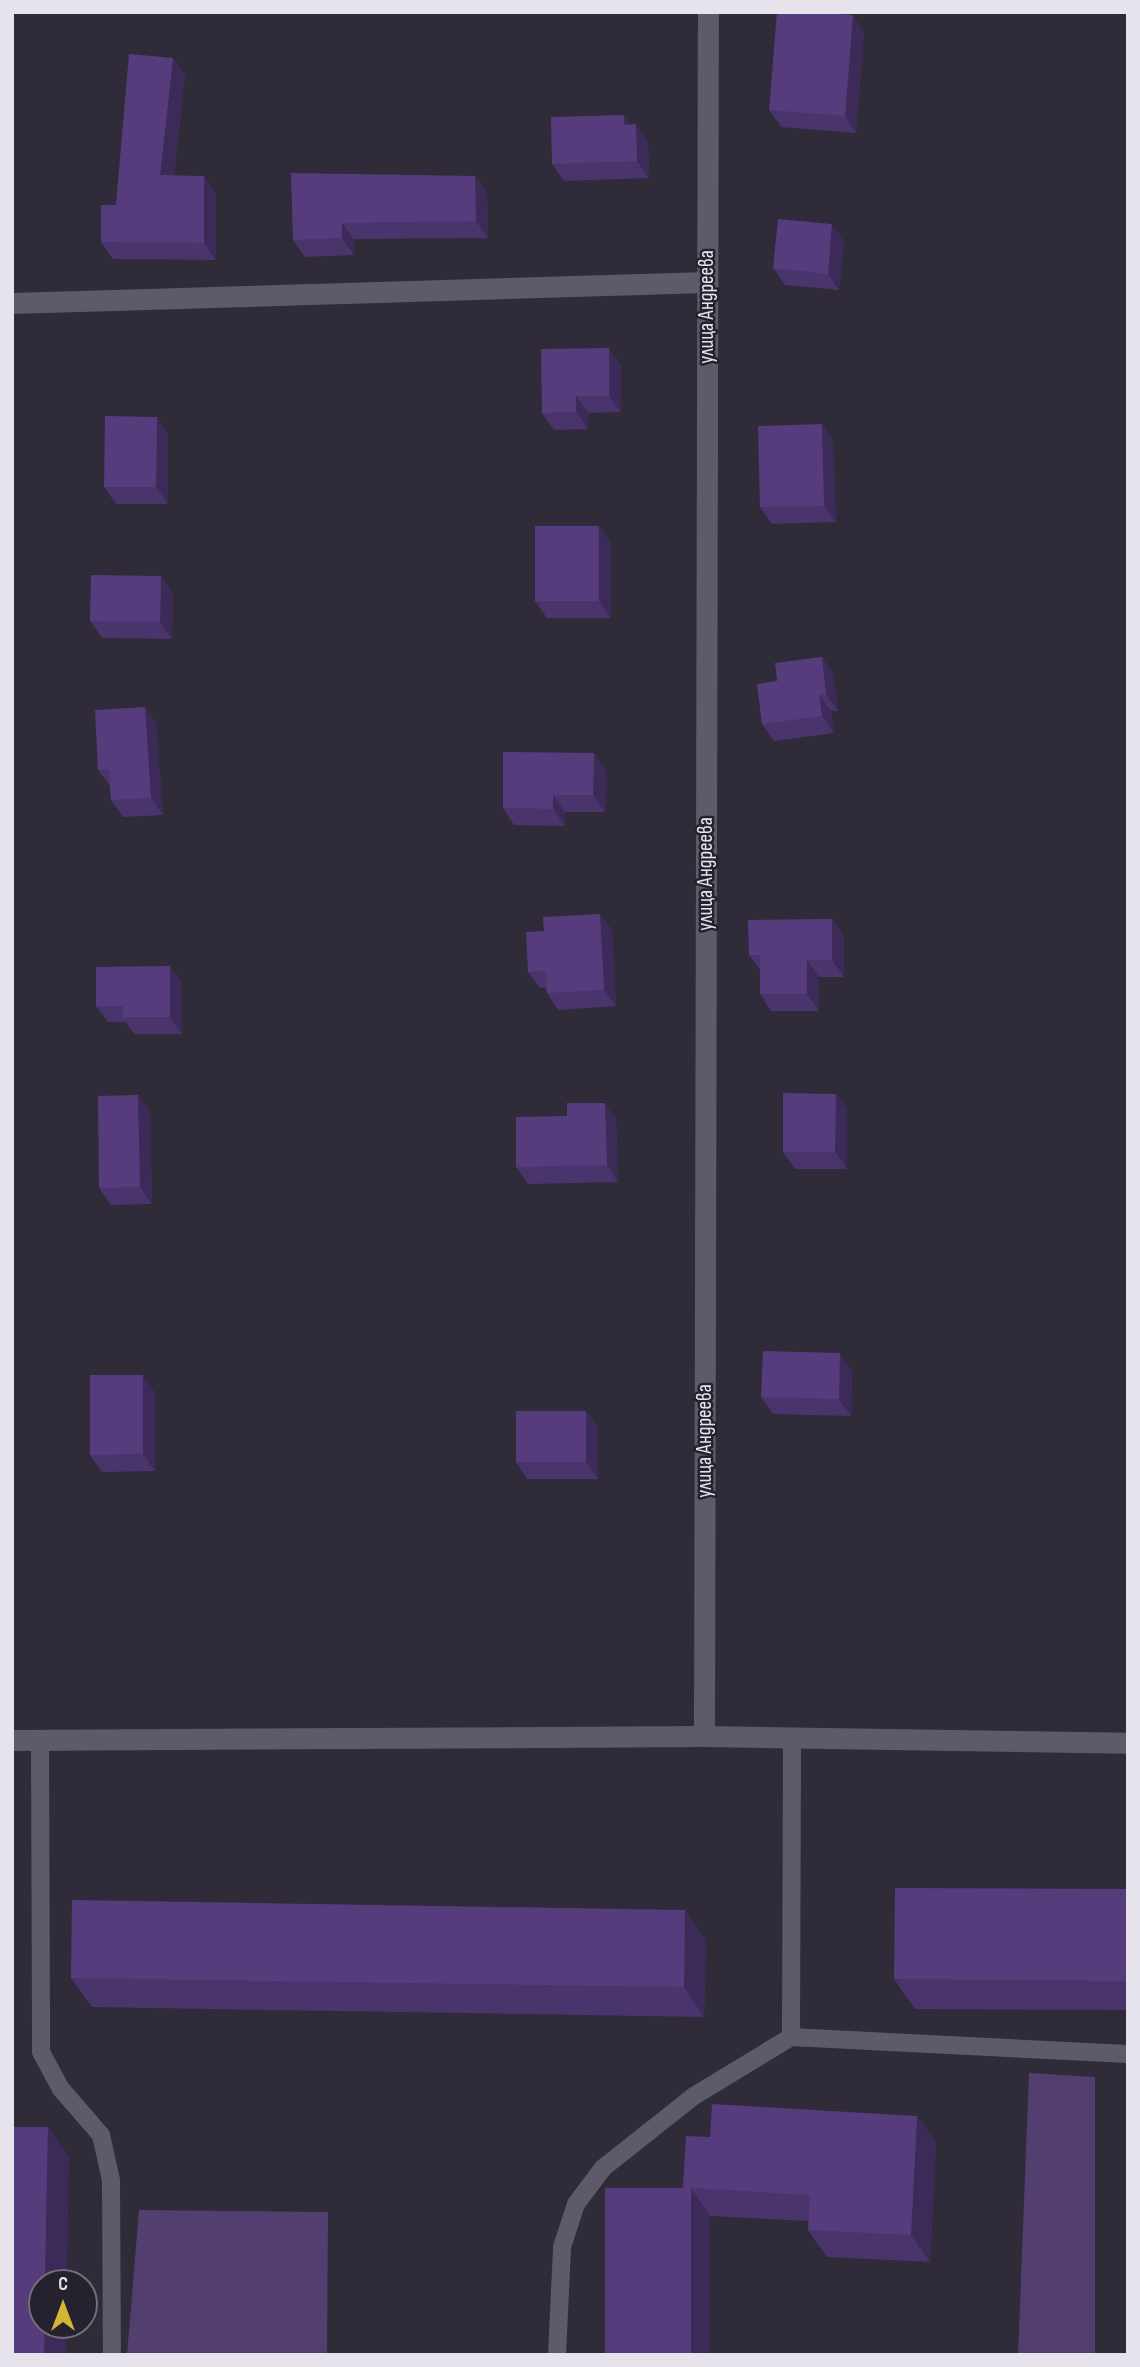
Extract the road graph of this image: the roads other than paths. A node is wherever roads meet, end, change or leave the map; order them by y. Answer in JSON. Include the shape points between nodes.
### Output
{"nodes":[{"id":1,"x":708,"y":12,"type":"edge"},
{"id":2,"x":707,"y":282,"type":"junction"},
{"id":3,"x":12,"y":303,"type":"edge"},
{"id":4,"x":704,"y":1736,"type":"junction"},
{"id":5,"x":792,"y":1738,"type":"junction"},
{"id":6,"x":12,"y":1740,"type":"edge"},
{"id":7,"x":40,"y":1740,"type":"junction"},
{"id":8,"x":1128,"y":1743,"type":"edge"},
{"id":9,"x":791,"y":2036,"type":"junction"},
{"id":10,"x":1128,"y":2054,"type":"edge"},
{"id":11,"x":112,"y":2355,"type":"edge"},
{"id":12,"x":557,"y":2355,"type":"edge"}],
"edges":[{"from":1,"to":2,"type":"street","name":"улица Андреева"},
{"from":2,"to":3,"type":"street"},
{"from":2,"to":4,"type":"street","name":"улица Андреева"},
{"from":4,"to":5,"type":"street"},
{"from":4,"to":7,"type":"street"},
{"from":5,"to":8,"type":"street"},
{"from":5,"to":9,"type":"lane"},
{"from":6,"to":7,"type":"street"},
{"from":7,"to":11,"type":"lane","via":[[41,2052],[61,2089],[82,2106],[101,2135],[111,2180]]},
{"from":9,"to":10,"type":"lane"},
{"from":9,"to":12,"type":"lane","via":[[694,2096],[603,2168],[576,2204],[562,2247]]}]}
